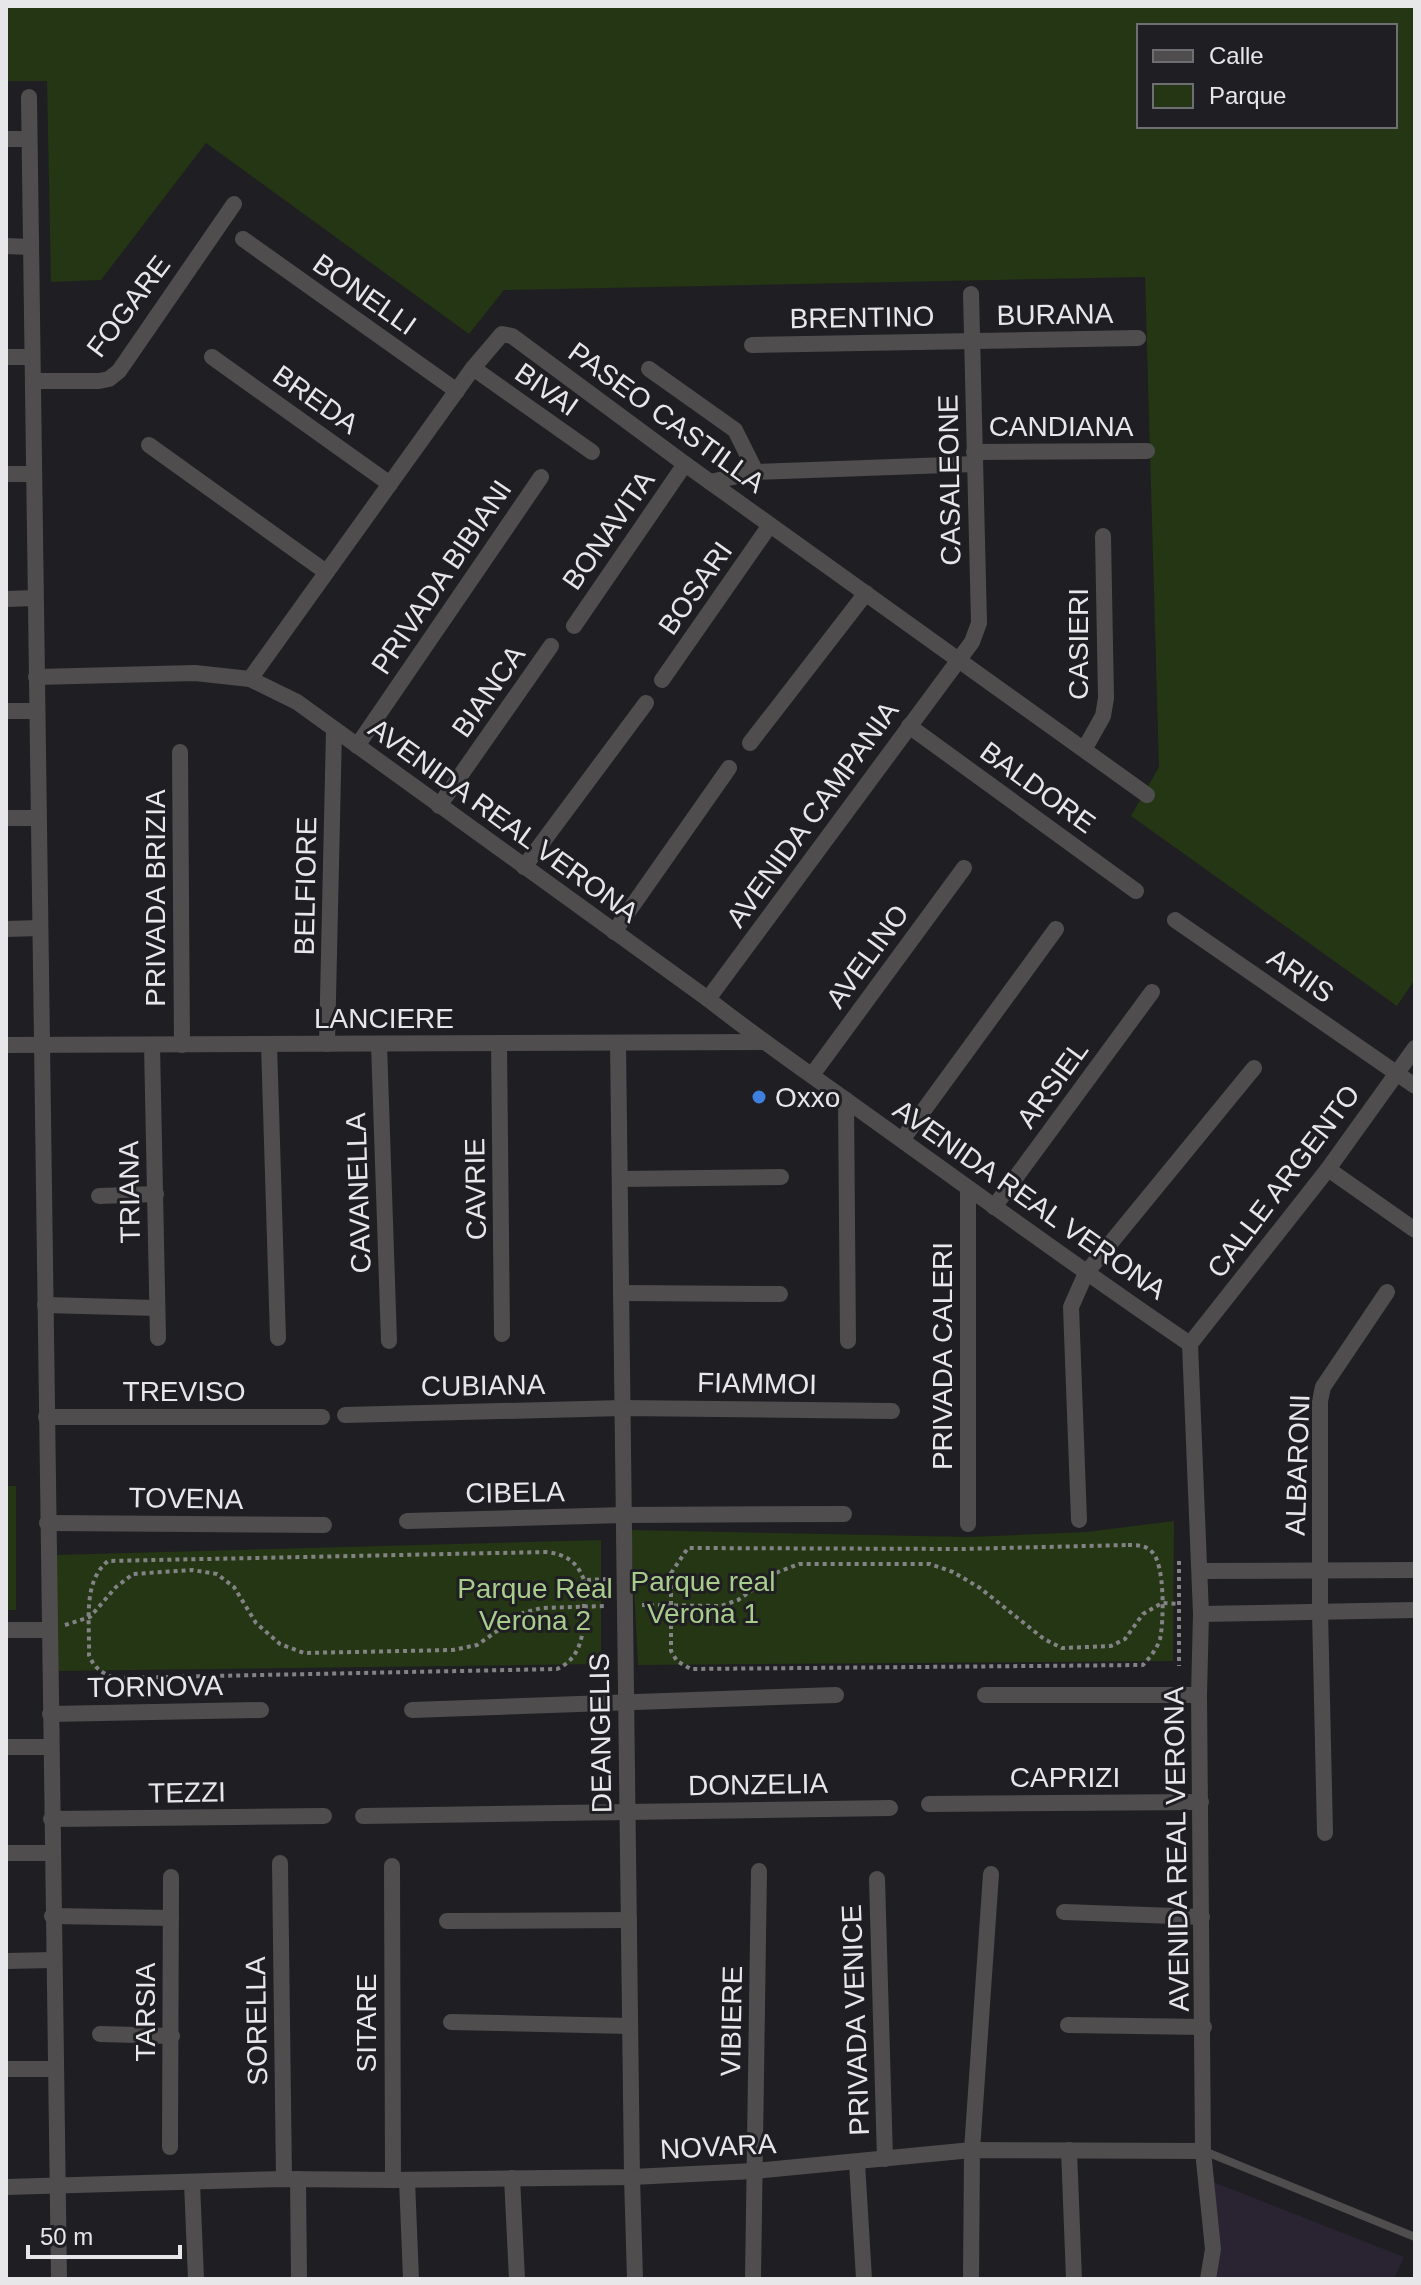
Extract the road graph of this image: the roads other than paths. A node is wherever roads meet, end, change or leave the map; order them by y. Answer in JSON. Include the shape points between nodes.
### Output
{"nodes":[{"id":1,"x":29,"y":97,"type":"dead end"},
{"id":2,"x":6,"y":139,"type":"edge"},
{"id":3,"x":29,"y":139,"type":"junction"},
{"id":4,"x":234,"y":204,"type":"dead end"},
{"id":5,"x":243,"y":239,"type":"dead end"},
{"id":6,"x":6,"y":246,"type":"edge"},
{"id":7,"x":31,"y":247,"type":"junction"},
{"id":8,"x":971,"y":294,"type":"dead end"},
{"id":9,"x":1138,"y":338,"type":"dead end"},
{"id":10,"x":972,"y":341,"type":"junction"},
{"id":11,"x":752,"y":345,"type":"dead end"},
{"id":12,"x":6,"y":357,"type":"edge"},
{"id":13,"x":32,"y":357,"type":"junction"},
{"id":14,"x":212,"y":357,"type":"dead end"},
{"id":15,"x":473,"y":368,"type":"junction"},
{"id":16,"x":649,"y":369,"type":"dead end"},
{"id":17,"x":33,"y":381,"type":"junction"},
{"id":18,"x":457,"y":391,"type":"junction"},
{"id":19,"x":149,"y":445,"type":"dead end"},
{"id":20,"x":1147,"y":451,"type":"dead end"},
{"id":21,"x":592,"y":452,"type":"dead end"},
{"id":22,"x":975,"y":458,"type":"junction"},
{"id":23,"x":685,"y":464,"type":"junction"},
{"id":24,"x":756,"y":472,"type":"junction"},
{"id":25,"x":6,"y":474,"type":"edge"},
{"id":26,"x":34,"y":474,"type":"junction"},
{"id":27,"x":541,"y":477,"type":"dead end"},
{"id":28,"x":710,"y":482,"type":"junction"},
{"id":29,"x":390,"y":484,"type":"junction"},
{"id":30,"x":770,"y":525,"type":"junction"},
{"id":31,"x":1103,"y":536,"type":"dead end"},
{"id":32,"x":326,"y":572,"type":"junction"},
{"id":33,"x":866,"y":593,"type":"junction"},
{"id":34,"x":35,"y":598,"type":"junction"},
{"id":35,"x":6,"y":599,"type":"edge"},
{"id":36,"x":574,"y":626,"type":"dead end"},
{"id":37,"x":551,"y":646,"type":"dead end"},
{"id":38,"x":958,"y":660,"type":"junction"},
{"id":39,"x":36,"y":677,"type":"junction"},
{"id":40,"x":250,"y":679,"type":"junction"},
{"id":41,"x":662,"y":680,"type":"dead end"},
{"id":42,"x":646,"y":703,"type":"dead end"},
{"id":43,"x":6,"y":711,"type":"edge"},
{"id":44,"x":37,"y":711,"type":"junction"},
{"id":45,"x":909,"y":726,"type":"junction"},
{"id":46,"x":334,"y":730,"type":"junction"},
{"id":47,"x":750,"y":743,"type":"dead end"},
{"id":48,"x":357,"y":746,"type":"junction"},
{"id":49,"x":1085,"y":748,"type":"junction"},
{"id":50,"x":180,"y":752,"type":"dead end"},
{"id":51,"x":729,"y":768,"type":"dead end"},
{"id":52,"x":1147,"y":795,"type":"dead end"},
{"id":53,"x":439,"y":806,"type":"junction"},
{"id":54,"x":6,"y":818,"type":"edge"},
{"id":55,"x":38,"y":818,"type":"junction"},
{"id":56,"x":524,"y":867,"type":"junction"},
{"id":57,"x":964,"y":868,"type":"dead end"},
{"id":58,"x":1136,"y":891,"type":"dead end"},
{"id":59,"x":1175,"y":920,"type":"dead end"},
{"id":60,"x":40,"y":928,"type":"junction"},
{"id":61,"x":6,"y":929,"type":"edge"},
{"id":62,"x":1056,"y":929,"type":"dead end"},
{"id":63,"x":614,"y":932,"type":"junction"},
{"id":64,"x":1152,"y":992,"type":"dead end"},
{"id":65,"x":708,"y":999,"type":"junction"},
{"id":66,"x":762,"y":1042,"type":"junction"},
{"id":67,"x":499,"y":1043,"type":"junction"},
{"id":68,"x":618,"y":1043,"type":"junction"},
{"id":69,"x":269,"y":1044,"type":"junction"},
{"id":70,"x":327,"y":1044,"type":"junction"},
{"id":71,"x":379,"y":1044,"type":"junction"},
{"id":72,"x":6,"y":1045,"type":"edge"},
{"id":73,"x":41,"y":1045,"type":"junction"},
{"id":74,"x":152,"y":1045,"type":"junction"},
{"id":75,"x":182,"y":1045,"type":"junction"},
{"id":76,"x":1415,"y":1048,"type":"edge"},
{"id":77,"x":1254,"y":1068,"type":"dead end"},
{"id":78,"x":1398,"y":1073,"type":"junction"},
{"id":79,"x":812,"y":1075,"type":"junction"},
{"id":80,"x":1415,"y":1086,"type":"edge"},
{"id":81,"x":846,"y":1100,"type":"junction"},
{"id":82,"x":902,"y":1140,"type":"junction"},
{"id":83,"x":1328,"y":1169,"type":"junction"},
{"id":84,"x":781,"y":1177,"type":"dead end"},
{"id":85,"x":620,"y":1179,"type":"junction"},
{"id":86,"x":968,"y":1188,"type":"junction"},
{"id":87,"x":156,"y":1194,"type":"junction"},
{"id":88,"x":99,"y":1196,"type":"dead end"},
{"id":89,"x":994,"y":1207,"type":"junction"},
{"id":90,"x":1415,"y":1230,"type":"edge"},
{"id":91,"x":1086,"y":1273,"type":"junction"},
{"id":92,"x":1387,"y":1292,"type":"dead end"},
{"id":93,"x":621,"y":1293,"type":"junction"},
{"id":94,"x":780,"y":1294,"type":"dead end"},
{"id":95,"x":45,"y":1305,"type":"junction"},
{"id":96,"x":157,"y":1308,"type":"junction"},
{"id":97,"x":502,"y":1334,"type":"dead end"},
{"id":98,"x":158,"y":1338,"type":"dead end"},
{"id":99,"x":278,"y":1338,"type":"dead end"},
{"id":100,"x":389,"y":1341,"type":"dead end"},
{"id":101,"x":848,"y":1341,"type":"dead end"},
{"id":102,"x":1190,"y":1344,"type":"junction"},
{"id":103,"x":622,"y":1408,"type":"junction"},
{"id":104,"x":892,"y":1411,"type":"dead end"},
{"id":105,"x":345,"y":1415,"type":"dead end"},
{"id":106,"x":46,"y":1417,"type":"junction"},
{"id":107,"x":322,"y":1417,"type":"dead end"},
{"id":108,"x":844,"y":1514,"type":"dead end"},
{"id":109,"x":624,"y":1515,"type":"junction"},
{"id":110,"x":1079,"y":1520,"type":"dead end"},
{"id":111,"x":407,"y":1521,"type":"dead end"},
{"id":112,"x":47,"y":1523,"type":"junction"},
{"id":113,"x":968,"y":1524,"type":"dead end"},
{"id":114,"x":324,"y":1525,"type":"dead end"},
{"id":115,"x":1320,"y":1570,"type":"junction"},
{"id":116,"x":1415,"y":1570,"type":"edge"},
{"id":117,"x":1200,"y":1571,"type":"junction"},
{"id":118,"x":1415,"y":1610,"type":"edge"},
{"id":119,"x":1320,"y":1611,"type":"junction"},
{"id":120,"x":1201,"y":1614,"type":"junction"},
{"id":121,"x":6,"y":1630,"type":"edge"},
{"id":122,"x":49,"y":1630,"type":"junction"},
{"id":123,"x":836,"y":1695,"type":"dead end"},
{"id":124,"x":985,"y":1695,"type":"dead end"},
{"id":125,"x":1199,"y":1695,"type":"junction"},
{"id":126,"x":626,"y":1703,"type":"junction"},
{"id":127,"x":261,"y":1710,"type":"dead end"},
{"id":128,"x":412,"y":1710,"type":"dead end"},
{"id":129,"x":50,"y":1714,"type":"junction"},
{"id":130,"x":6,"y":1747,"type":"edge"},
{"id":131,"x":50,"y":1747,"type":"junction"},
{"id":132,"x":1201,"y":1802,"type":"junction"},
{"id":133,"x":929,"y":1804,"type":"dead end"},
{"id":134,"x":890,"y":1808,"type":"dead end"},
{"id":135,"x":627,"y":1811,"type":"junction"},
{"id":136,"x":324,"y":1816,"type":"dead end"},
{"id":137,"x":363,"y":1816,"type":"dead end"},
{"id":138,"x":51,"y":1819,"type":"junction"},
{"id":139,"x":1325,"y":1833,"type":"dead end"},
{"id":140,"x":6,"y":1853,"type":"edge"},
{"id":141,"x":52,"y":1853,"type":"junction"},
{"id":142,"x":280,"y":1863,"type":"dead end"},
{"id":143,"x":392,"y":1866,"type":"dead end"},
{"id":144,"x":759,"y":1871,"type":"dead end"},
{"id":145,"x":991,"y":1874,"type":"dead end"},
{"id":146,"x":171,"y":1877,"type":"dead end"},
{"id":147,"x":877,"y":1879,"type":"dead end"},
{"id":148,"x":1064,"y":1912,"type":"dead end"},
{"id":149,"x":52,"y":1916,"type":"junction"},
{"id":150,"x":1202,"y":1917,"type":"junction"},
{"id":151,"x":171,"y":1918,"type":"junction"},
{"id":152,"x":629,"y":1920,"type":"junction"},
{"id":153,"x":447,"y":1921,"type":"dead end"},
{"id":154,"x":53,"y":1960,"type":"junction"},
{"id":155,"x":6,"y":1961,"type":"edge"},
{"id":156,"x":451,"y":2022,"type":"dead end"},
{"id":157,"x":1068,"y":2025,"type":"dead end"},
{"id":158,"x":630,"y":2026,"type":"junction"},
{"id":159,"x":1204,"y":2027,"type":"junction"},
{"id":160,"x":100,"y":2034,"type":"dead end"},
{"id":161,"x":172,"y":2036,"type":"junction"},
{"id":162,"x":6,"y":2069,"type":"edge"},
{"id":163,"x":54,"y":2069,"type":"junction"},
{"id":164,"x":170,"y":2147,"type":"dead end"},
{"id":165,"x":972,"y":2150,"type":"junction"},
{"id":166,"x":1069,"y":2150,"type":"junction"},
{"id":167,"x":1203,"y":2151,"type":"junction"},
{"id":168,"x":885,"y":2159,"type":"junction"},
{"id":169,"x":857,"y":2163,"type":"junction"},
{"id":170,"x":754,"y":2171,"type":"junction"},
{"id":171,"x":632,"y":2177,"type":"junction"},
{"id":172,"x":512,"y":2178,"type":"junction"},
{"id":173,"x":291,"y":2179,"type":"junction"},
{"id":174,"x":400,"y":2180,"type":"junction"},
{"id":175,"x":192,"y":2183,"type":"junction"},
{"id":176,"x":56,"y":2186,"type":"junction"},
{"id":177,"x":6,"y":2187,"type":"edge"},
{"id":178,"x":1415,"y":2237,"type":"edge"},
{"id":179,"x":59,"y":2279,"type":"edge"},
{"id":180,"x":196,"y":2279,"type":"edge"},
{"id":181,"x":299,"y":2279,"type":"edge"},
{"id":182,"x":411,"y":2279,"type":"edge"},
{"id":183,"x":517,"y":2279,"type":"edge"},
{"id":184,"x":635,"y":2279,"type":"edge"},
{"id":185,"x":753,"y":2279,"type":"edge"},
{"id":186,"x":864,"y":2279,"type":"edge"},
{"id":187,"x":971,"y":2279,"type":"edge"},
{"id":188,"x":1074,"y":2279,"type":"edge"},
{"id":189,"x":1208,"y":2279,"type":"edge"}],
"edges":[{"from":1,"to":3,"type":"street"},
{"from":2,"to":3,"type":"street"},
{"from":3,"to":7,"type":"street"},
{"from":4,"to":17,"type":"street","name":"FOGARE","via":[[119,371],[99,381]]},
{"from":5,"to":18,"type":"street","name":"BONELLI"},
{"from":6,"to":7,"type":"street"},
{"from":7,"to":13,"type":"street"},
{"from":8,"to":10,"type":"street","name":"CASALEONE"},
{"from":9,"to":10,"type":"street","name":"BURANA"},
{"from":10,"to":11,"type":"street","name":"BRENTINO"},
{"from":10,"to":22,"type":"street","name":"CASALEONE"},
{"from":12,"to":13,"type":"street"},
{"from":13,"to":17,"type":"street"},
{"from":14,"to":29,"type":"street","name":"BREDA"},
{"from":15,"to":18,"type":"street","name":"PASEO CASTILLA"},
{"from":15,"to":21,"type":"street","name":"BIVAI"},
{"from":15,"to":23,"type":"street","name":"PASEO CASTILLA","via":[[502,334],[512,336]]},
{"from":16,"to":24,"type":"street","via":[[735,430]]},
{"from":17,"to":26,"type":"street"},
{"from":18,"to":29,"type":"street","name":"PASEO CASTILLA"},
{"from":19,"to":32,"type":"street"},
{"from":20,"to":22,"type":"street","name":"CANDIANA"},
{"from":22,"to":24,"type":"street","name":"CANDIANA"},
{"from":22,"to":38,"type":"street","name":"CASALEONE","via":[[979,623]]},
{"from":23,"to":28,"type":"street","name":"PASEO CASTILLA"},
{"from":23,"to":36,"type":"street","name":"BONAVITA"},
{"from":24,"to":28,"type":"street","name":"CANDIANA"},
{"from":25,"to":26,"type":"street"},
{"from":26,"to":34,"type":"street"},
{"from":27,"to":48,"type":"street","name":"PRIVADA BIBIANI"},
{"from":28,"to":30,"type":"street","name":"PASEO CASTILLA"},
{"from":29,"to":32,"type":"street","name":"PASEO CASTILLA"},
{"from":30,"to":33,"type":"street","name":"PASEO CASTILLA"},
{"from":30,"to":41,"type":"street","name":"BOSARI"},
{"from":31,"to":49,"type":"street","name":"CASIERI","via":[[1106,698],[1103,716]]},
{"from":32,"to":40,"type":"street","name":"PASEO CASTILLA"},
{"from":33,"to":38,"type":"street","name":"PASEO CASTILLA"},
{"from":33,"to":47,"type":"street"},
{"from":34,"to":35,"type":"street"},
{"from":34,"to":39,"type":"street"},
{"from":37,"to":53,"type":"street","name":"BIANCA"},
{"from":38,"to":45,"type":"street","name":"AVENIDA CAMPANIA"},
{"from":38,"to":49,"type":"street","name":"PASEO CASTILLA"},
{"from":39,"to":40,"type":"street","name":"AVENIDA REAL VERONA","via":[[195,673]]},
{"from":39,"to":44,"type":"street"},
{"from":40,"to":46,"type":"street","name":"AVENIDA REAL VERONA","via":[[297,702]]},
{"from":42,"to":56,"type":"street"},
{"from":43,"to":44,"type":"street"},
{"from":44,"to":55,"type":"street"},
{"from":45,"to":58,"type":"street","name":"BALDORE"},
{"from":45,"to":65,"type":"street","name":"AVENIDA CAMPANIA"},
{"from":46,"to":48,"type":"street","name":"AVENIDA REAL VERONA"},
{"from":46,"to":70,"type":"street","name":"BELFIORE"},
{"from":48,"to":53,"type":"street","name":"AVENIDA REAL VERONA"},
{"from":49,"to":52,"type":"street","name":"PASEO CASTILLA"},
{"from":50,"to":75,"type":"street","name":"PRIVADA BRIZIA"},
{"from":51,"to":63,"type":"street"},
{"from":53,"to":56,"type":"street","name":"AVENIDA REAL VERONA"},
{"from":54,"to":55,"type":"street"},
{"from":55,"to":60,"type":"street"},
{"from":56,"to":63,"type":"street","name":"AVENIDA REAL VERONA"},
{"from":57,"to":79,"type":"street","name":"AVELINO"},
{"from":59,"to":78,"type":"street","name":"ARIIS"},
{"from":60,"to":61,"type":"street"},
{"from":60,"to":73,"type":"street"},
{"from":62,"to":82,"type":"street"},
{"from":63,"to":65,"type":"street","name":"AVENIDA REAL VERONA"},
{"from":64,"to":89,"type":"street","name":"ARSIEL"},
{"from":65,"to":66,"type":"street","name":"AVENIDA REAL VERONA"},
{"from":66,"to":68,"type":"street","name":"LANCIERE"},
{"from":66,"to":79,"type":"street","name":"AVENIDA REAL VERONA"},
{"from":67,"to":68,"type":"street","name":"LANCIERE"},
{"from":67,"to":71,"type":"street","name":"LANCIERE"},
{"from":67,"to":97,"type":"street","name":"CAVRIE"},
{"from":68,"to":85,"type":"street","name":"DEANGELIS"},
{"from":69,"to":70,"type":"street","name":"LANCIERE"},
{"from":69,"to":75,"type":"street","name":"LANCIERE"},
{"from":69,"to":99,"type":"street"},
{"from":70,"to":71,"type":"street","name":"LANCIERE"},
{"from":71,"to":100,"type":"street","name":"CAVANELLA"},
{"from":72,"to":73,"type":"street","name":"LANCIERE"},
{"from":73,"to":74,"type":"street","name":"LANCIERE"},
{"from":73,"to":95,"type":"street"},
{"from":74,"to":75,"type":"street","name":"LANCIERE"},
{"from":74,"to":87,"type":"street","name":"TRIANA"},
{"from":76,"to":78,"type":"street","name":"CALLE ARGENTO"},
{"from":77,"to":91,"type":"street"},
{"from":78,"to":80,"type":"street","name":"ARIIS"},
{"from":78,"to":83,"type":"street","name":"CALLE ARGENTO"},
{"from":79,"to":81,"type":"street","name":"AVENIDA REAL VERONA"},
{"from":81,"to":82,"type":"street","name":"AVENIDA REAL VERONA"},
{"from":81,"to":101,"type":"street"},
{"from":82,"to":86,"type":"street","name":"AVENIDA REAL VERONA"},
{"from":83,"to":90,"type":"street"},
{"from":83,"to":102,"type":"street","name":"CALLE ARGENTO"},
{"from":84,"to":85,"type":"street"},
{"from":85,"to":93,"type":"street","name":"DEANGELIS"},
{"from":86,"to":89,"type":"street","name":"AVENIDA REAL VERONA"},
{"from":86,"to":113,"type":"street","name":"PRIVADA CALERI"},
{"from":87,"to":88,"type":"street"},
{"from":87,"to":96,"type":"street","name":"TRIANA"},
{"from":89,"to":91,"type":"street","name":"AVENIDA REAL VERONA"},
{"from":91,"to":102,"type":"street","name":"AVENIDA REAL VERONA"},
{"from":91,"to":110,"type":"street","via":[[1071,1307]]},
{"from":92,"to":115,"type":"street","name":"ALBARONI","via":[[1323,1387]]},
{"from":93,"to":94,"type":"street"},
{"from":93,"to":103,"type":"street","name":"DEANGELIS"},
{"from":95,"to":96,"type":"street"},
{"from":95,"to":106,"type":"street"},
{"from":96,"to":98,"type":"street","name":"TRIANA"},
{"from":102,"to":117,"type":"street","name":"AVENIDA REAL VERONA"},
{"from":103,"to":104,"type":"street","name":"FIAMMOI"},
{"from":103,"to":105,"type":"street","name":"CUBIANA"},
{"from":103,"to":109,"type":"street","name":"DEANGELIS"},
{"from":106,"to":107,"type":"street","name":"TREVISO"},
{"from":106,"to":112,"type":"street"},
{"from":108,"to":109,"type":"street","name":"CIBELA"},
{"from":109,"to":111,"type":"street","name":"CIBELA"},
{"from":109,"to":126,"type":"street","name":"DEANGELIS"},
{"from":112,"to":114,"type":"street","name":"TOVENA"},
{"from":112,"to":122,"type":"street"},
{"from":115,"to":116,"type":"street"},
{"from":115,"to":117,"type":"street"},
{"from":115,"to":119,"type":"street","name":"ALBARONI"},
{"from":117,"to":120,"type":"street","name":"AVENIDA REAL VERONA"},
{"from":118,"to":119,"type":"street"},
{"from":119,"to":120,"type":"street"},
{"from":119,"to":139,"type":"street","name":"ALBARONI"},
{"from":120,"to":125,"type":"street","name":"AVENIDA REAL VERONA"},
{"from":121,"to":122,"type":"street"},
{"from":122,"to":129,"type":"street"},
{"from":123,"to":126,"type":"street"},
{"from":124,"to":125,"type":"street"},
{"from":125,"to":132,"type":"street","name":"AVENIDA REAL VERONA"},
{"from":126,"to":128,"type":"street"},
{"from":126,"to":135,"type":"street","name":"DEANGELIS"},
{"from":127,"to":129,"type":"street","name":"TORNOVA"},
{"from":129,"to":131,"type":"street"},
{"from":130,"to":131,"type":"street"},
{"from":131,"to":138,"type":"street"},
{"from":132,"to":133,"type":"street","name":"CAPRIZI"},
{"from":132,"to":150,"type":"street","name":"AVENIDA REAL VERONA"},
{"from":134,"to":135,"type":"street","name":"DONZELIA"},
{"from":135,"to":137,"type":"street","name":"DONZELIA"},
{"from":135,"to":152,"type":"street","name":"DEANGELIS"},
{"from":136,"to":138,"type":"street","name":"TEZZI"},
{"from":138,"to":141,"type":"street"},
{"from":140,"to":141,"type":"street"},
{"from":141,"to":149,"type":"street"},
{"from":142,"to":173,"type":"street","name":"SORELLA"},
{"from":143,"to":174,"type":"street","name":"SITARE"},
{"from":144,"to":170,"type":"street","name":"VIBIERE"},
{"from":145,"to":165,"type":"street"},
{"from":146,"to":151,"type":"street","name":"TARSIA"},
{"from":147,"to":168,"type":"street","name":"PRIVADA VENICE"},
{"from":148,"to":150,"type":"street"},
{"from":149,"to":151,"type":"street"},
{"from":149,"to":154,"type":"street"},
{"from":150,"to":159,"type":"street","name":"AVENIDA REAL VERONA"},
{"from":151,"to":161,"type":"street","name":"TARSIA"},
{"from":152,"to":153,"type":"street"},
{"from":152,"to":158,"type":"street","name":"DEANGELIS"},
{"from":154,"to":155,"type":"street"},
{"from":154,"to":163,"type":"street"},
{"from":156,"to":158,"type":"street"},
{"from":157,"to":159,"type":"street"},
{"from":158,"to":171,"type":"street","name":"DEANGELIS"},
{"from":159,"to":167,"type":"street","name":"AVENIDA REAL VERONA"},
{"from":160,"to":161,"type":"street"},
{"from":161,"to":164,"type":"street","name":"TARSIA"},
{"from":162,"to":163,"type":"street"},
{"from":163,"to":176,"type":"street"},
{"from":165,"to":166,"type":"street","name":"NOVARA"},
{"from":165,"to":168,"type":"street","name":"NOVARA"},
{"from":165,"to":187,"type":"street"},
{"from":166,"to":167,"type":"street","name":"NOVARA"},
{"from":166,"to":188,"type":"street"},
{"from":167,"to":178,"type":"lane","name":"NOVARA"},
{"from":167,"to":189,"type":"street","name":"AVENIDA REAL VERONA","via":[[1213,2249]]},
{"from":168,"to":169,"type":"street","name":"NOVARA"},
{"from":169,"to":170,"type":"street","name":"NOVARA"},
{"from":169,"to":186,"type":"street"},
{"from":170,"to":171,"type":"street","name":"NOVARA"},
{"from":170,"to":185,"type":"street","name":"VIBIERE"},
{"from":171,"to":172,"type":"street","name":"NOVARA"},
{"from":171,"to":184,"type":"street","name":"DEANGELIS"},
{"from":172,"to":174,"type":"street","name":"NOVARA"},
{"from":172,"to":183,"type":"street"},
{"from":173,"to":174,"type":"street","name":"NOVARA"},
{"from":173,"to":175,"type":"street","name":"NOVARA"},
{"from":173,"to":181,"type":"street","name":"SORELLA"},
{"from":174,"to":182,"type":"street","name":"SITARE"},
{"from":175,"to":176,"type":"street","name":"NOVARA"},
{"from":175,"to":180,"type":"street"},
{"from":176,"to":177,"type":"street","name":"NOVARA"},
{"from":176,"to":179,"type":"street"}]}
